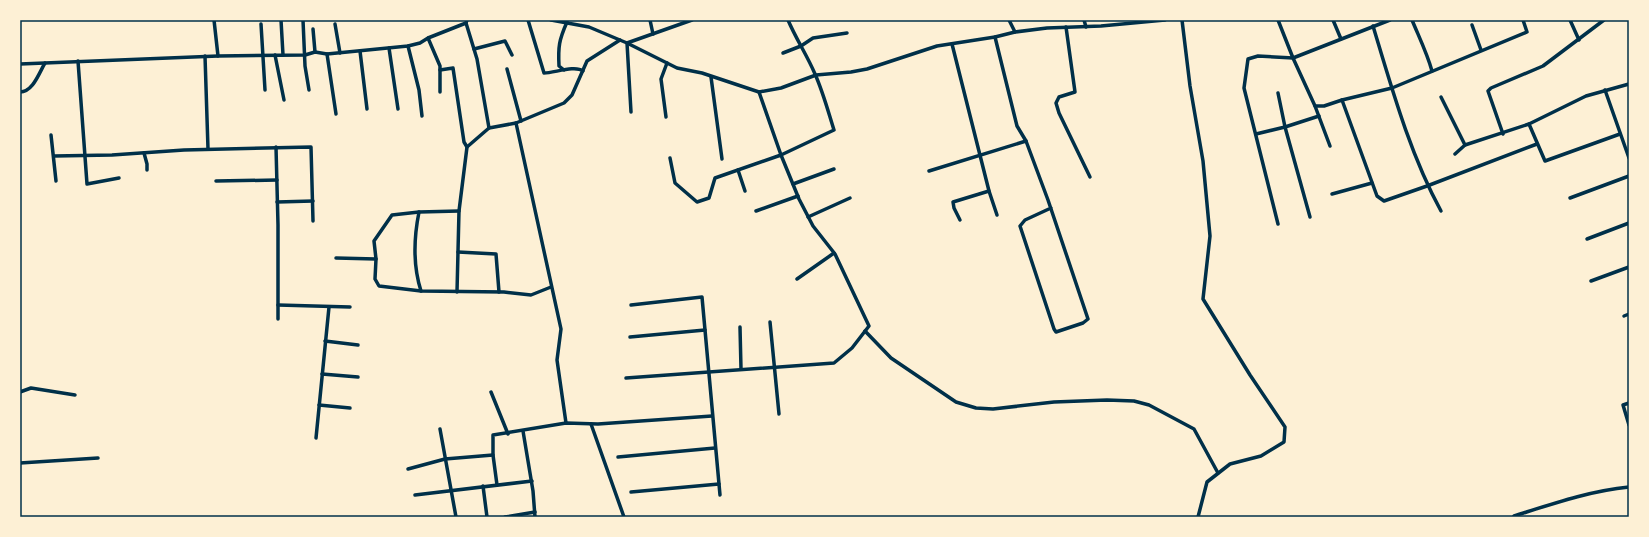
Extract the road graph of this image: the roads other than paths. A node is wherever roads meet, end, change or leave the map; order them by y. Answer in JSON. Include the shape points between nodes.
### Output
{"nodes":[{"id":1,"x":214,"y":20,"type":"edge"},
{"id":2,"x":281,"y":20,"type":"edge"},
{"id":3,"x":303,"y":20,"type":"edge"},
{"id":4,"x":528,"y":20,"type":"edge"},
{"id":5,"x":551,"y":20,"type":"edge"},
{"id":6,"x":650,"y":20,"type":"edge"},
{"id":7,"x":692,"y":20,"type":"edge"},
{"id":8,"x":788,"y":20,"type":"edge"},
{"id":9,"x":1008,"y":20,"type":"edge"},
{"id":10,"x":1084,"y":20,"type":"edge"},
{"id":11,"x":1165,"y":20,"type":"edge"},
{"id":12,"x":1182,"y":20,"type":"edge"},
{"id":13,"x":1278,"y":20,"type":"edge"},
{"id":14,"x":1333,"y":20,"type":"edge"},
{"id":15,"x":1390,"y":20,"type":"edge"},
{"id":16,"x":1412,"y":20,"type":"edge"},
{"id":17,"x":1523,"y":20,"type":"edge"},
{"id":18,"x":1570,"y":20,"type":"edge"},
{"id":19,"x":1604,"y":20,"type":"edge"},
{"id":20,"x":466,"y":21,"type":"edge"},
{"id":21,"x":568,"y":21,"type":"edge"},
{"id":22,"x":261,"y":24,"type":"dead end"},
{"id":23,"x":335,"y":24,"type":"dead end"},
{"id":24,"x":1472,"y":25,"type":"dead end"},
{"id":25,"x":1373,"y":26,"type":"junction"},
{"id":26,"x":1066,"y":27,"type":"junction"},
{"id":27,"x":1086,"y":27,"type":"junction"},
{"id":28,"x":313,"y":29,"type":"dead end"},
{"id":29,"x":1015,"y":32,"type":"junction"},
{"id":30,"x":847,"y":33,"type":"dead end"},
{"id":31,"x":653,"y":34,"type":"junction"},
{"id":32,"x":995,"y":37,"type":"junction"},
{"id":33,"x":428,"y":38,"type":"junction"},
{"id":34,"x":1341,"y":39,"type":"junction"},
{"id":35,"x":620,"y":40,"type":"junction"},
{"id":36,"x":1579,"y":40,"type":"junction"},
{"id":37,"x":627,"y":43,"type":"junction"},
{"id":38,"x":952,"y":44,"type":"junction"},
{"id":39,"x":408,"y":46,"type":"junction"},
{"id":40,"x":801,"y":46,"type":"junction"},
{"id":41,"x":389,"y":48,"type":"junction"},
{"id":42,"x":474,"y":49,"type":"junction"},
{"id":43,"x":1481,"y":50,"type":"junction"},
{"id":44,"x":360,"y":51,"type":"junction"},
{"id":45,"x":316,"y":52,"type":"junction"},
{"id":46,"x":340,"y":53,"type":"junction"},
{"id":47,"x":783,"y":53,"type":"dead end"},
{"id":48,"x":327,"y":54,"type":"junction"},
{"id":49,"x":275,"y":55,"type":"junction"},
{"id":50,"x":283,"y":55,"type":"junction"},
{"id":51,"x":305,"y":55,"type":"junction"},
{"id":52,"x":512,"y":55,"type":"dead end"},
{"id":53,"x":205,"y":56,"type":"junction"},
{"id":54,"x":218,"y":56,"type":"junction"},
{"id":55,"x":263,"y":56,"type":"junction"},
{"id":56,"x":1293,"y":58,"type":"junction"},
{"id":57,"x":78,"y":61,"type":"junction"},
{"id":58,"x":45,"y":63,"type":"junction"},
{"id":59,"x":667,"y":63,"type":"junction"},
{"id":60,"x":20,"y":64,"type":"edge"},
{"id":61,"x":507,"y":69,"type":"dead end"},
{"id":62,"x":440,"y":70,"type":"junction"},
{"id":63,"x":564,"y":70,"type":"junction"},
{"id":64,"x":583,"y":71,"type":"junction"},
{"id":65,"x":1432,"y":71,"type":"junction"},
{"id":66,"x":816,"y":75,"type":"junction"},
{"id":67,"x":711,"y":77,"type":"junction"},
{"id":68,"x":1629,"y":84,"type":"edge"},
{"id":69,"x":1392,"y":88,"type":"junction"},
{"id":70,"x":265,"y":90,"type":"dead end"},
{"id":71,"x":309,"y":90,"type":"dead end"},
{"id":72,"x":1605,"y":90,"type":"junction"},
{"id":73,"x":20,"y":92,"type":"edge"},
{"id":74,"x":440,"y":92,"type":"dead end"},
{"id":75,"x":759,"y":92,"type":"junction"},
{"id":76,"x":1278,"y":93,"type":"dead end"},
{"id":77,"x":1441,"y":97,"type":"dead end"},
{"id":78,"x":284,"y":100,"type":"dead end"},
{"id":79,"x":1342,"y":100,"type":"junction"},
{"id":80,"x":1315,"y":106,"type":"junction"},
{"id":81,"x":367,"y":109,"type":"dead end"},
{"id":82,"x":398,"y":109,"type":"dead end"},
{"id":83,"x":631,"y":112,"type":"dead end"},
{"id":84,"x":336,"y":114,"type":"dead end"},
{"id":85,"x":422,"y":116,"type":"dead end"},
{"id":86,"x":1319,"y":116,"type":"junction"},
{"id":87,"x":666,"y":117,"type":"dead end"},
{"id":88,"x":521,"y":122,"type":"junction"},
{"id":89,"x":516,"y":123,"type":"junction"},
{"id":90,"x":1529,"y":124,"type":"junction"},
{"id":91,"x":1285,"y":127,"type":"junction"},
{"id":92,"x":489,"y":128,"type":"junction"},
{"id":93,"x":1256,"y":134,"type":"junction"},
{"id":94,"x":1503,"y":134,"type":"junction"},
{"id":95,"x":1620,"y":134,"type":"junction"},
{"id":96,"x":51,"y":135,"type":"dead end"},
{"id":97,"x":1026,"y":141,"type":"junction"},
{"id":98,"x":1537,"y":144,"type":"junction"},
{"id":99,"x":1330,"y":146,"type":"dead end"},
{"id":100,"x":1465,"y":146,"type":"junction"},
{"id":101,"x":276,"y":147,"type":"junction"},
{"id":102,"x":467,"y":147,"type":"junction"},
{"id":103,"x":208,"y":149,"type":"junction"},
{"id":104,"x":144,"y":153,"type":"junction"},
{"id":105,"x":1455,"y":154,"type":"dead end"},
{"id":106,"x":86,"y":155,"type":"junction"},
{"id":107,"x":782,"y":155,"type":"junction"},
{"id":108,"x":54,"y":156,"type":"junction"},
{"id":109,"x":980,"y":156,"type":"junction"},
{"id":110,"x":670,"y":158,"type":"dead end"},
{"id":111,"x":1629,"y":158,"type":"edge"},
{"id":112,"x":722,"y":159,"type":"dead end"},
{"id":113,"x":834,"y":169,"type":"dead end"},
{"id":114,"x":147,"y":170,"type":"dead end"},
{"id":115,"x":738,"y":170,"type":"junction"},
{"id":116,"x":929,"y":171,"type":"dead end"},
{"id":117,"x":1629,"y":176,"type":"edge"},
{"id":118,"x":119,"y":178,"type":"dead end"},
{"id":119,"x":1090,"y":178,"type":"dead end"},
{"id":120,"x":277,"y":180,"type":"junction"},
{"id":121,"x":56,"y":181,"type":"dead end"},
{"id":122,"x":216,"y":181,"type":"dead end"},
{"id":123,"x":1372,"y":183,"type":"junction"},
{"id":124,"x":793,"y":184,"type":"junction"},
{"id":125,"x":1427,"y":186,"type":"junction"},
{"id":126,"x":745,"y":191,"type":"dead end"},
{"id":127,"x":989,"y":191,"type":"junction"},
{"id":128,"x":1332,"y":194,"type":"dead end"},
{"id":129,"x":798,"y":196,"type":"junction"},
{"id":130,"x":850,"y":198,"type":"dead end"},
{"id":131,"x":1570,"y":198,"type":"dead end"},
{"id":132,"x":313,"y":201,"type":"junction"},
{"id":133,"x":277,"y":202,"type":"junction"},
{"id":134,"x":1051,"y":208,"type":"junction"},
{"id":135,"x":459,"y":211,"type":"junction"},
{"id":136,"x":756,"y":211,"type":"dead end"},
{"id":137,"x":1441,"y":211,"type":"dead end"},
{"id":138,"x":419,"y":212,"type":"junction"},
{"id":139,"x":997,"y":215,"type":"dead end"},
{"id":140,"x":808,"y":217,"type":"junction"},
{"id":141,"x":1310,"y":217,"type":"dead end"},
{"id":142,"x":960,"y":220,"type":"dead end"},
{"id":143,"x":313,"y":221,"type":"dead end"},
{"id":144,"x":1629,"y":223,"type":"edge"},
{"id":145,"x":1278,"y":224,"type":"dead end"},
{"id":146,"x":1587,"y":239,"type":"dead end"},
{"id":147,"x":458,"y":252,"type":"junction"},
{"id":148,"x":834,"y":253,"type":"junction"},
{"id":149,"x":336,"y":258,"type":"dead end"},
{"id":150,"x":376,"y":259,"type":"junction"},
{"id":151,"x":1629,"y":268,"type":"edge"},
{"id":152,"x":797,"y":279,"type":"dead end"},
{"id":153,"x":1591,"y":281,"type":"dead end"},
{"id":154,"x":551,"y":287,"type":"junction"},
{"id":155,"x":421,"y":291,"type":"junction"},
{"id":156,"x":457,"y":292,"type":"junction"},
{"id":157,"x":499,"y":292,"type":"junction"},
{"id":158,"x":278,"y":305,"type":"junction"},
{"id":159,"x":631,"y":305,"type":"dead end"},
{"id":160,"x":329,"y":307,"type":"junction"},
{"id":161,"x":350,"y":308,"type":"dead end"},
{"id":162,"x":1629,"y":314,"type":"edge"},
{"id":163,"x":1624,"y":316,"type":"dead end"},
{"id":164,"x":278,"y":319,"type":"dead end"},
{"id":165,"x":770,"y":322,"type":"dead end"},
{"id":166,"x":740,"y":327,"type":"dead end"},
{"id":167,"x":705,"y":330,"type":"junction"},
{"id":168,"x":865,"y":331,"type":"junction"},
{"id":169,"x":630,"y":337,"type":"dead end"},
{"id":170,"x":325,"y":341,"type":"junction"},
{"id":171,"x":358,"y":345,"type":"dead end"},
{"id":172,"x":775,"y":367,"type":"junction"},
{"id":173,"x":741,"y":369,"type":"junction"},
{"id":174,"x":708,"y":371,"type":"junction"},
{"id":175,"x":322,"y":374,"type":"junction"},
{"id":176,"x":358,"y":377,"type":"dead end"},
{"id":177,"x":626,"y":378,"type":"dead end"},
{"id":178,"x":20,"y":392,"type":"edge"},
{"id":179,"x":491,"y":392,"type":"dead end"},
{"id":180,"x":75,"y":395,"type":"dead end"},
{"id":181,"x":1629,"y":402,"type":"edge"},
{"id":182,"x":319,"y":404,"type":"junction"},
{"id":183,"x":350,"y":408,"type":"dead end"},
{"id":184,"x":779,"y":414,"type":"dead end"},
{"id":185,"x":712,"y":416,"type":"junction"},
{"id":186,"x":566,"y":423,"type":"junction"},
{"id":187,"x":591,"y":424,"type":"junction"},
{"id":188,"x":1629,"y":425,"type":"edge"},
{"id":189,"x":440,"y":429,"type":"dead end"},
{"id":190,"x":523,"y":432,"type":"junction"},
{"id":191,"x":508,"y":434,"type":"junction"},
{"id":192,"x":316,"y":438,"type":"dead end"},
{"id":193,"x":715,"y":448,"type":"junction"},
{"id":194,"x":493,"y":455,"type":"junction"},
{"id":195,"x":618,"y":457,"type":"dead end"},
{"id":196,"x":98,"y":458,"type":"dead end"},
{"id":197,"x":445,"y":459,"type":"junction"},
{"id":198,"x":20,"y":463,"type":"edge"},
{"id":199,"x":408,"y":469,"type":"dead end"},
{"id":200,"x":1218,"y":473,"type":"junction"},
{"id":201,"x":532,"y":481,"type":"junction"},
{"id":202,"x":719,"y":484,"type":"junction"},
{"id":203,"x":497,"y":485,"type":"junction"},
{"id":204,"x":483,"y":486,"type":"junction"},
{"id":205,"x":1629,"y":487,"type":"edge"},
{"id":206,"x":452,"y":490,"type":"junction"},
{"id":207,"x":631,"y":492,"type":"dead end"},
{"id":208,"x":415,"y":494,"type":"dead end"},
{"id":209,"x":720,"y":495,"type":"dead end"},
{"id":210,"x":535,"y":515,"type":"edge"},
{"id":211,"x":505,"y":516,"type":"edge"},
{"id":212,"x":1514,"y":516,"type":"edge"},
{"id":213,"x":456,"y":517,"type":"edge"},
{"id":214,"x":487,"y":517,"type":"edge"},
{"id":215,"x":624,"y":517,"type":"edge"},
{"id":216,"x":1198,"y":517,"type":"edge"},
{"id":217,"x":1508,"y":517,"type":"edge"}],
"edges":[{"from":1,"to":54,"type":"street"},
{"from":2,"to":50,"type":"street"},
{"from":3,"to":51,"type":"street"},
{"from":4,"to":63,"type":"street","via":[[544,73]]},
{"from":5,"to":21,"type":"street"},
{"from":6,"to":31,"type":"street"},
{"from":7,"to":31,"type":"street"},
{"from":8,"to":40,"type":"street"},
{"from":9,"to":29,"type":"street"},
{"from":10,"to":27,"type":"street"},
{"from":11,"to":27,"type":"street"},
{"from":12,"to":200,"type":"street","via":[[1210,236],[1203,299],[1285,427],[1284,442],[1261,456],[1230,464]]},
{"from":13,"to":56,"type":"street"},
{"from":14,"to":34,"type":"street"},
{"from":15,"to":25,"type":"street"},
{"from":16,"to":65,"type":"street"},
{"from":17,"to":43,"type":"street","via":[[1527,32]]},
{"from":18,"to":36,"type":"street"},
{"from":19,"to":36,"type":"street"},
{"from":20,"to":33,"type":"street"},
{"from":20,"to":42,"type":"street"},
{"from":21,"to":35,"type":"street"},
{"from":21,"to":63,"type":"street","via":[[560,38],[559,66]]},
{"from":22,"to":55,"type":"street"},
{"from":23,"to":46,"type":"street"},
{"from":24,"to":43,"type":"street"},
{"from":25,"to":34,"type":"street"},
{"from":25,"to":69,"type":"street"},
{"from":26,"to":27,"type":"street"},
{"from":26,"to":29,"type":"street"},
{"from":26,"to":119,"type":"street","via":[[1075,92],[1059,97],[1056,103]]},
{"from":28,"to":45,"type":"street"},
{"from":29,"to":32,"type":"street"},
{"from":30,"to":40,"type":"street","via":[[814,38]]},
{"from":31,"to":37,"type":"street"},
{"from":32,"to":38,"type":"street"},
{"from":32,"to":97,"type":"street","via":[[1017,126]]},
{"from":33,"to":39,"type":"street"},
{"from":33,"to":62,"type":"street"},
{"from":34,"to":56,"type":"street"},
{"from":35,"to":37,"type":"street"},
{"from":35,"to":64,"type":"street","via":[[587,61]]},
{"from":36,"to":94,"type":"street","via":[[1544,66],[1488,91]]},
{"from":37,"to":59,"type":"street"},
{"from":37,"to":83,"type":"street"},
{"from":38,"to":66,"type":"street","via":[[937,46],[856,71]]},
{"from":38,"to":109,"type":"street"},
{"from":39,"to":41,"type":"street"},
{"from":39,"to":85,"type":"street","via":[[419,90]]},
{"from":40,"to":47,"type":"street"},
{"from":40,"to":66,"type":"street"},
{"from":41,"to":44,"type":"street"},
{"from":41,"to":82,"type":"street"},
{"from":42,"to":52,"type":"street","via":[[505,41]]},
{"from":42,"to":92,"type":"street"},
{"from":43,"to":65,"type":"street"},
{"from":44,"to":46,"type":"street"},
{"from":44,"to":81,"type":"street"},
{"from":45,"to":48,"type":"street"},
{"from":45,"to":51,"type":"street"},
{"from":46,"to":48,"type":"street"},
{"from":48,"to":84,"type":"street"},
{"from":49,"to":50,"type":"street"},
{"from":49,"to":55,"type":"street"},
{"from":49,"to":78,"type":"street"},
{"from":50,"to":51,"type":"street"},
{"from":51,"to":71,"type":"street"},
{"from":53,"to":54,"type":"street"},
{"from":53,"to":57,"type":"street"},
{"from":53,"to":103,"type":"street"},
{"from":54,"to":55,"type":"street"},
{"from":55,"to":70,"type":"street"},
{"from":56,"to":80,"type":"street"},
{"from":56,"to":93,"type":"street","via":[[1258,56],[1248,59],[1244,88]]},
{"from":57,"to":58,"type":"street"},
{"from":57,"to":106,"type":"street"},
{"from":58,"to":60,"type":"street"},
{"from":58,"to":73,"type":"street","via":[[31,87]]},
{"from":59,"to":67,"type":"street"},
{"from":59,"to":87,"type":"street","via":[[661,78]]},
{"from":61,"to":88,"type":"street"},
{"from":62,"to":74,"type":"street"},
{"from":62,"to":102,"type":"street","via":[[453,68],[464,142]]},
{"from":63,"to":64,"type":"street"},
{"from":64,"to":88,"type":"street","via":[[572,95],[564,103]]},
{"from":65,"to":69,"type":"street"},
{"from":66,"to":75,"type":"street","via":[[781,88]]},
{"from":66,"to":107,"type":"street","via":[[834,130]]},
{"from":67,"to":75,"type":"street"},
{"from":67,"to":112,"type":"street"},
{"from":68,"to":72,"type":"street"},
{"from":69,"to":79,"type":"street"},
{"from":69,"to":125,"type":"street"},
{"from":72,"to":90,"type":"street","via":[[1586,96]]},
{"from":72,"to":95,"type":"street"},
{"from":75,"to":107,"type":"street"},
{"from":76,"to":91,"type":"street"},
{"from":77,"to":100,"type":"street"},
{"from":79,"to":80,"type":"street"},
{"from":79,"to":123,"type":"street"},
{"from":80,"to":86,"type":"street"},
{"from":86,"to":91,"type":"street"},
{"from":86,"to":99,"type":"street"},
{"from":88,"to":89,"type":"street"},
{"from":89,"to":92,"type":"street"},
{"from":89,"to":154,"type":"street"},
{"from":90,"to":94,"type":"street"},
{"from":90,"to":98,"type":"street"},
{"from":91,"to":93,"type":"street"},
{"from":91,"to":141,"type":"street"},
{"from":92,"to":102,"type":"street"},
{"from":93,"to":145,"type":"street"},
{"from":94,"to":100,"type":"street"},
{"from":95,"to":98,"type":"street","via":[[1545,161]]},
{"from":95,"to":111,"type":"street"},
{"from":96,"to":108,"type":"street"},
{"from":97,"to":109,"type":"street"},
{"from":97,"to":134,"type":"street"},
{"from":98,"to":125,"type":"street"},
{"from":100,"to":105,"type":"street"},
{"from":101,"to":103,"type":"street"},
{"from":101,"to":120,"type":"street"},
{"from":101,"to":132,"type":"street","via":[[311,147]]},
{"from":102,"to":135,"type":"street"},
{"from":103,"to":104,"type":"street"},
{"from":104,"to":106,"type":"street"},
{"from":104,"to":114,"type":"street"},
{"from":106,"to":108,"type":"street"},
{"from":106,"to":118,"type":"street","via":[[87,184]]},
{"from":107,"to":115,"type":"street"},
{"from":107,"to":124,"type":"street"},
{"from":108,"to":121,"type":"street"},
{"from":109,"to":116,"type":"street"},
{"from":109,"to":127,"type":"street"},
{"from":110,"to":115,"type":"street","via":[[675,183],[697,202],[709,198],[715,178]]},
{"from":113,"to":124,"type":"street"},
{"from":115,"to":126,"type":"street"},
{"from":117,"to":131,"type":"street"},
{"from":120,"to":122,"type":"street"},
{"from":120,"to":133,"type":"street"},
{"from":123,"to":125,"type":"street","via":[[1377,196],[1384,201]]},
{"from":123,"to":128,"type":"street"},
{"from":124,"to":129,"type":"street"},
{"from":125,"to":137,"type":"street"},
{"from":127,"to":139,"type":"street"},
{"from":127,"to":142,"type":"street","via":[[954,202]]},
{"from":129,"to":136,"type":"street"},
{"from":129,"to":140,"type":"street"},
{"from":130,"to":140,"type":"street"},
{"from":132,"to":133,"type":"street"},
{"from":132,"to":143,"type":"street"},
{"from":133,"to":158,"type":"street"},
{"from":134,"to":134,"type":"street","via":[[1088,319],[1056,332],[1020,226],[1025,220]]},
{"from":135,"to":138,"type":"street"},
{"from":135,"to":147,"type":"street"},
{"from":138,"to":150,"type":"street","via":[[392,216],[374,241]]},
{"from":138,"to":155,"type":"street","via":[[415,234]]},
{"from":140,"to":148,"type":"street"},
{"from":144,"to":146,"type":"street"},
{"from":147,"to":156,"type":"street"},
{"from":147,"to":157,"type":"street","via":[[496,254]]},
{"from":148,"to":152,"type":"street"},
{"from":148,"to":168,"type":"street","via":[[869,326]]},
{"from":149,"to":150,"type":"street"},
{"from":150,"to":155,"type":"street","via":[[375,279],[379,286]]},
{"from":151,"to":153,"type":"street"},
{"from":154,"to":157,"type":"street","via":[[531,295]]},
{"from":154,"to":186,"type":"street","via":[[560,329],[557,360]]},
{"from":155,"to":156,"type":"street"},
{"from":156,"to":157,"type":"street"},
{"from":158,"to":160,"type":"street"},
{"from":158,"to":164,"type":"street"},
{"from":159,"to":167,"type":"street","via":[[702,297]]},
{"from":160,"to":161,"type":"street"},
{"from":160,"to":170,"type":"street"},
{"from":162,"to":163,"type":"street"},
{"from":165,"to":172,"type":"street"},
{"from":166,"to":173,"type":"street"},
{"from":167,"to":169,"type":"street"},
{"from":167,"to":174,"type":"street"},
{"from":168,"to":172,"type":"street","via":[[852,348],[834,363]]},
{"from":168,"to":200,"type":"street","via":[[891,358],[956,402],[976,408],[993,409],[1054,402],[1107,400],[1134,401],[1149,405],[1194,429]]},
{"from":170,"to":171,"type":"street"},
{"from":170,"to":175,"type":"street"},
{"from":172,"to":173,"type":"street"},
{"from":172,"to":184,"type":"street"},
{"from":173,"to":174,"type":"street"},
{"from":174,"to":177,"type":"street"},
{"from":174,"to":185,"type":"street"},
{"from":175,"to":176,"type":"street"},
{"from":175,"to":182,"type":"street"},
{"from":178,"to":180,"type":"street","via":[[31,388]]},
{"from":179,"to":191,"type":"street"},
{"from":181,"to":188,"type":"street","via":[[1623,405]]},
{"from":182,"to":183,"type":"street"},
{"from":182,"to":192,"type":"street"},
{"from":185,"to":187,"type":"street"},
{"from":185,"to":193,"type":"street"},
{"from":186,"to":187,"type":"street"},
{"from":186,"to":190,"type":"street"},
{"from":187,"to":215,"type":"street"},
{"from":189,"to":197,"type":"street"},
{"from":190,"to":191,"type":"street"},
{"from":190,"to":201,"type":"street"},
{"from":191,"to":194,"type":"street","via":[[493,435]]},
{"from":193,"to":195,"type":"street"},
{"from":193,"to":202,"type":"street"},
{"from":194,"to":197,"type":"street"},
{"from":194,"to":203,"type":"street"},
{"from":196,"to":198,"type":"street"},
{"from":197,"to":199,"type":"street"},
{"from":197,"to":206,"type":"street"},
{"from":200,"to":216,"type":"street","via":[[1207,482]]},
{"from":201,"to":203,"type":"street"},
{"from":201,"to":210,"type":"street"},
{"from":202,"to":207,"type":"street"},
{"from":202,"to":209,"type":"street"},
{"from":203,"to":204,"type":"street"},
{"from":204,"to":206,"type":"street"},
{"from":204,"to":214,"type":"street"},
{"from":205,"to":212,"type":"street","via":[[1608,489],[1572,498]]},
{"from":206,"to":208,"type":"street"},
{"from":206,"to":213,"type":"street"},
{"from":210,"to":211,"type":"street"},
{"from":212,"to":217,"type":"street"}]}
